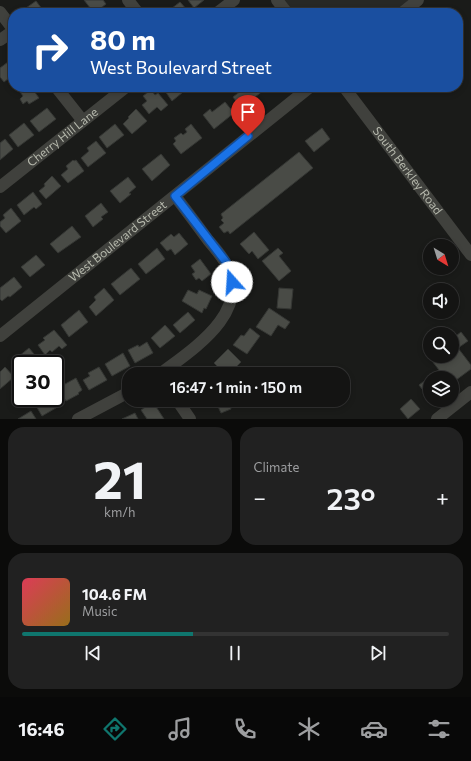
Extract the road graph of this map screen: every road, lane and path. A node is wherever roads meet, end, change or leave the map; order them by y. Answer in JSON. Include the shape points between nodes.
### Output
{"nodes":[{"id":1,"x":128,"y":0,"type":"edge"},
{"id":2,"x":234,"y":0,"type":"edge"},
{"id":3,"x":277,"y":0,"type":"edge"},
{"id":4,"x":418,"y":0,"type":"edge"},
{"id":5,"x":134,"y":8,"type":"edge"},
{"id":6,"x":224,"y":8,"type":"edge"},
{"id":7,"x":283,"y":8,"type":"edge"},
{"id":8,"x":408,"y":8,"type":"edge"},
{"id":9,"x":0,"y":12,"type":"edge"},
{"id":10,"x":8,"y":23,"type":"edge"},
{"id":11,"x":8,"y":34,"type":"edge"},
{"id":12,"x":0,"y":40,"type":"edge"},
{"id":13,"x":60,"y":92,"type":"edge"},
{"id":14,"x":120,"y":92,"type":"edge"},
{"id":15,"x":304,"y":92,"type":"edge"},
{"id":16,"x":348,"y":92,"type":"edge"},
{"id":17,"x":83,"y":121,"type":"junction"},
{"id":18,"x":0,"y":188,"type":"edge"},
{"id":19,"x":175,"y":196,"type":"junction"},
{"id":20,"x":471,"y":255,"type":"edge"},
{"id":21,"x":0,"y":336,"type":"edge"},
{"id":22,"x":169,"y":367,"type":"edge"},
{"id":23,"x":471,"y":392,"type":"edge"},
{"id":24,"x":122,"y":396,"type":"edge"},
{"id":25,"x":182,"y":407,"type":"edge"},
{"id":26,"x":78,"y":419,"type":"edge"},
{"id":27,"x":190,"y":419,"type":"edge"},
{"id":28,"x":436,"y":419,"type":"edge"}],
"edges":[{"from":1,"to":5,"type":"street"},
{"from":2,"to":6,"type":"street"},
{"from":3,"to":7,"type":"street"},
{"from":4,"to":8,"type":"street"},
{"from":9,"to":10,"type":"street"},
{"from":11,"to":12,"type":"street"},
{"from":13,"to":17,"type":"street"},
{"from":14,"to":17,"type":"street","name":"Cherry Hill Lane"},
{"from":15,"to":19,"type":"street","name":"West Boulevard Street"},
{"from":16,"to":20,"type":"street","name":"South Berkley Road"},
{"from":17,"to":18,"type":"street","name":"Cherry Hill Lane"},
{"from":19,"to":21,"type":"street","name":"West Boulevard Street"},
{"from":19,"to":22,"type":"street","via":[[226,262],[232,292],[231,303],[220,323],[199,344]]},
{"from":23,"to":28,"type":"street"},
{"from":24,"to":26,"type":"street"},
{"from":25,"to":27,"type":"street"}]}
